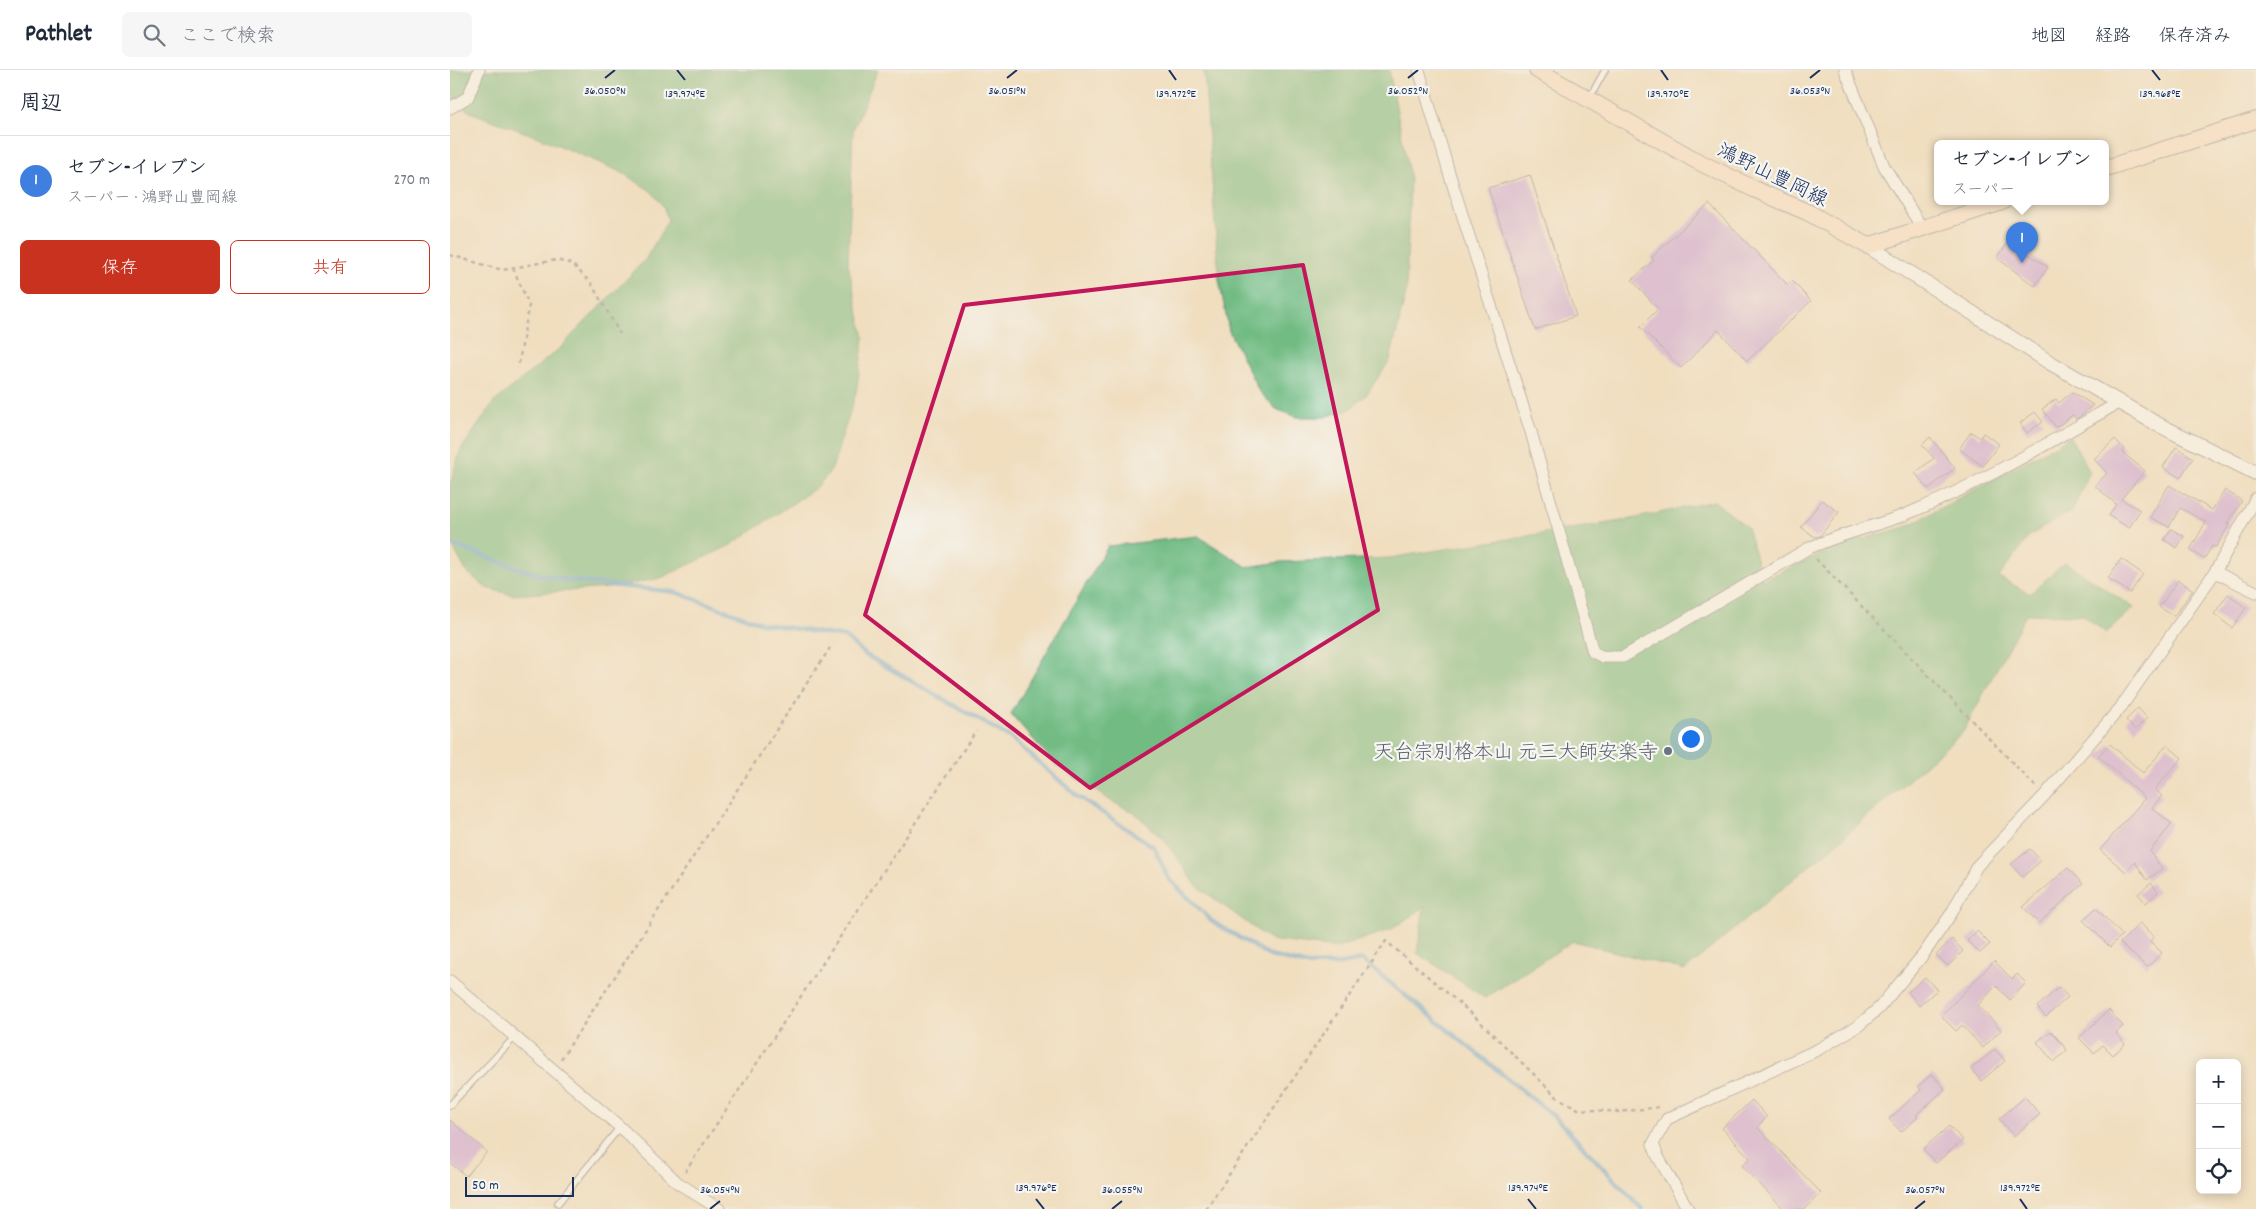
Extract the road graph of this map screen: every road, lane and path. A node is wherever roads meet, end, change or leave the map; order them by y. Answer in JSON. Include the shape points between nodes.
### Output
{"nodes":[{"id":1,"x":479,"y":70,"type":"edge"},
{"id":2,"x":1420,"y":70,"type":"edge"},
{"id":3,"x":1537,"y":70,"type":"edge"},
{"id":4,"x":1605,"y":70,"type":"edge"},
{"id":5,"x":1846,"y":70,"type":"edge"},
{"id":6,"x":1589,"y":99,"type":"junction"},
{"id":7,"x":450,"y":108,"type":"edge"},
{"id":8,"x":2256,"y":120,"type":"edge"},
{"id":9,"x":2109,"y":167,"type":"edge"},
{"id":10,"x":1993,"y":205,"type":"edge"},
{"id":11,"x":1922,"y":228,"type":"junction"},
{"id":12,"x":1868,"y":246,"type":"junction"},
{"id":13,"x":450,"y":255,"type":"edge"},
{"id":14,"x":513,"y":268,"type":"junction"},
{"id":15,"x":620,"y":334,"type":"dead end"},
{"id":16,"x":518,"y":368,"type":"dead end"},
{"id":17,"x":2118,"y":403,"type":"junction"},
{"id":18,"x":2256,"y":473,"type":"edge"},
{"id":19,"x":2256,"y":498,"type":"edge"},
{"id":20,"x":1807,"y":549,"type":"junction"},
{"id":21,"x":2215,"y":572,"type":"junction"},
{"id":22,"x":2256,"y":592,"type":"edge"},
{"id":23,"x":830,"y":648,"type":"dead end"},
{"id":24,"x":976,"y":731,"type":"dead end"},
{"id":25,"x":2044,"y":796,"type":"junction"},
{"id":26,"x":450,"y":980,"type":"edge"},
{"id":27,"x":514,"y":1038,"type":"junction"},
{"id":28,"x":553,"y":1071,"type":"junction"},
{"id":29,"x":450,"y":1105,"type":"edge"},
{"id":30,"x":1666,"y":1106,"type":"dead end"},
{"id":31,"x":620,"y":1128,"type":"junction"},
{"id":32,"x":678,"y":1182,"type":"junction"},
{"id":33,"x":558,"y":1203,"type":"dead end"},
{"id":34,"x":719,"y":1209,"type":"edge"},
{"id":35,"x":1206,"y":1209,"type":"edge"},
{"id":36,"x":1688,"y":1209,"type":"edge"}],
"edges":[{"from":1,"to":7,"type":"street","via":[[468,97]]},
{"from":2,"to":20,"type":"street","via":[[1531,432],[1593,652],[1603,657],[1623,657]]},
{"from":3,"to":6,"type":"main road","name":"鴻野山豊岡線"},
{"from":4,"to":6,"type":"lane"},
{"from":5,"to":11,"type":"street","via":[[1884,166]]},
{"from":6,"to":12,"type":"main road","name":"鴻野山豊岡線","via":[[1698,161],[1754,190],[1809,213]]},
{"from":8,"to":9,"type":"main road"},
{"from":10,"to":11,"type":"main road"},
{"from":11,"to":12,"type":"main road"},
{"from":12,"to":17,"type":"street"},
{"from":13,"to":14,"type":"path","via":[[502,270]]},
{"from":14,"to":15,"type":"path","via":[[556,260],[572,264],[591,283]]},
{"from":14,"to":16,"type":"path","via":[[530,305]]},
{"from":17,"to":18,"type":"street"},
{"from":17,"to":20,"type":"street","via":[[2022,458],[1913,511]]},
{"from":19,"to":21,"type":"street"},
{"from":20,"to":25,"type":"path"},
{"from":21,"to":22,"type":"street"},
{"from":21,"to":25,"type":"street","via":[[2121,707]]},
{"from":23,"to":28,"type":"path"},
{"from":24,"to":32,"type":"path"},
{"from":25,"to":36,"type":"street","via":[[1978,866],[1952,914],[1923,955],[1879,1008],[1858,1026],[1819,1049],[1667,1119],[1653,1144],[1656,1156]]},
{"from":26,"to":27,"type":"street"},
{"from":27,"to":28,"type":"street"},
{"from":27,"to":29,"type":"lane"},
{"from":28,"to":31,"type":"street"},
{"from":30,"to":35,"type":"path","via":[[1620,1112],[1578,1109],[1557,1097],[1471,1014],[1386,941]]},
{"from":31,"to":32,"type":"street"},
{"from":31,"to":33,"type":"lane"},
{"from":32,"to":34,"type":"street"}]}
